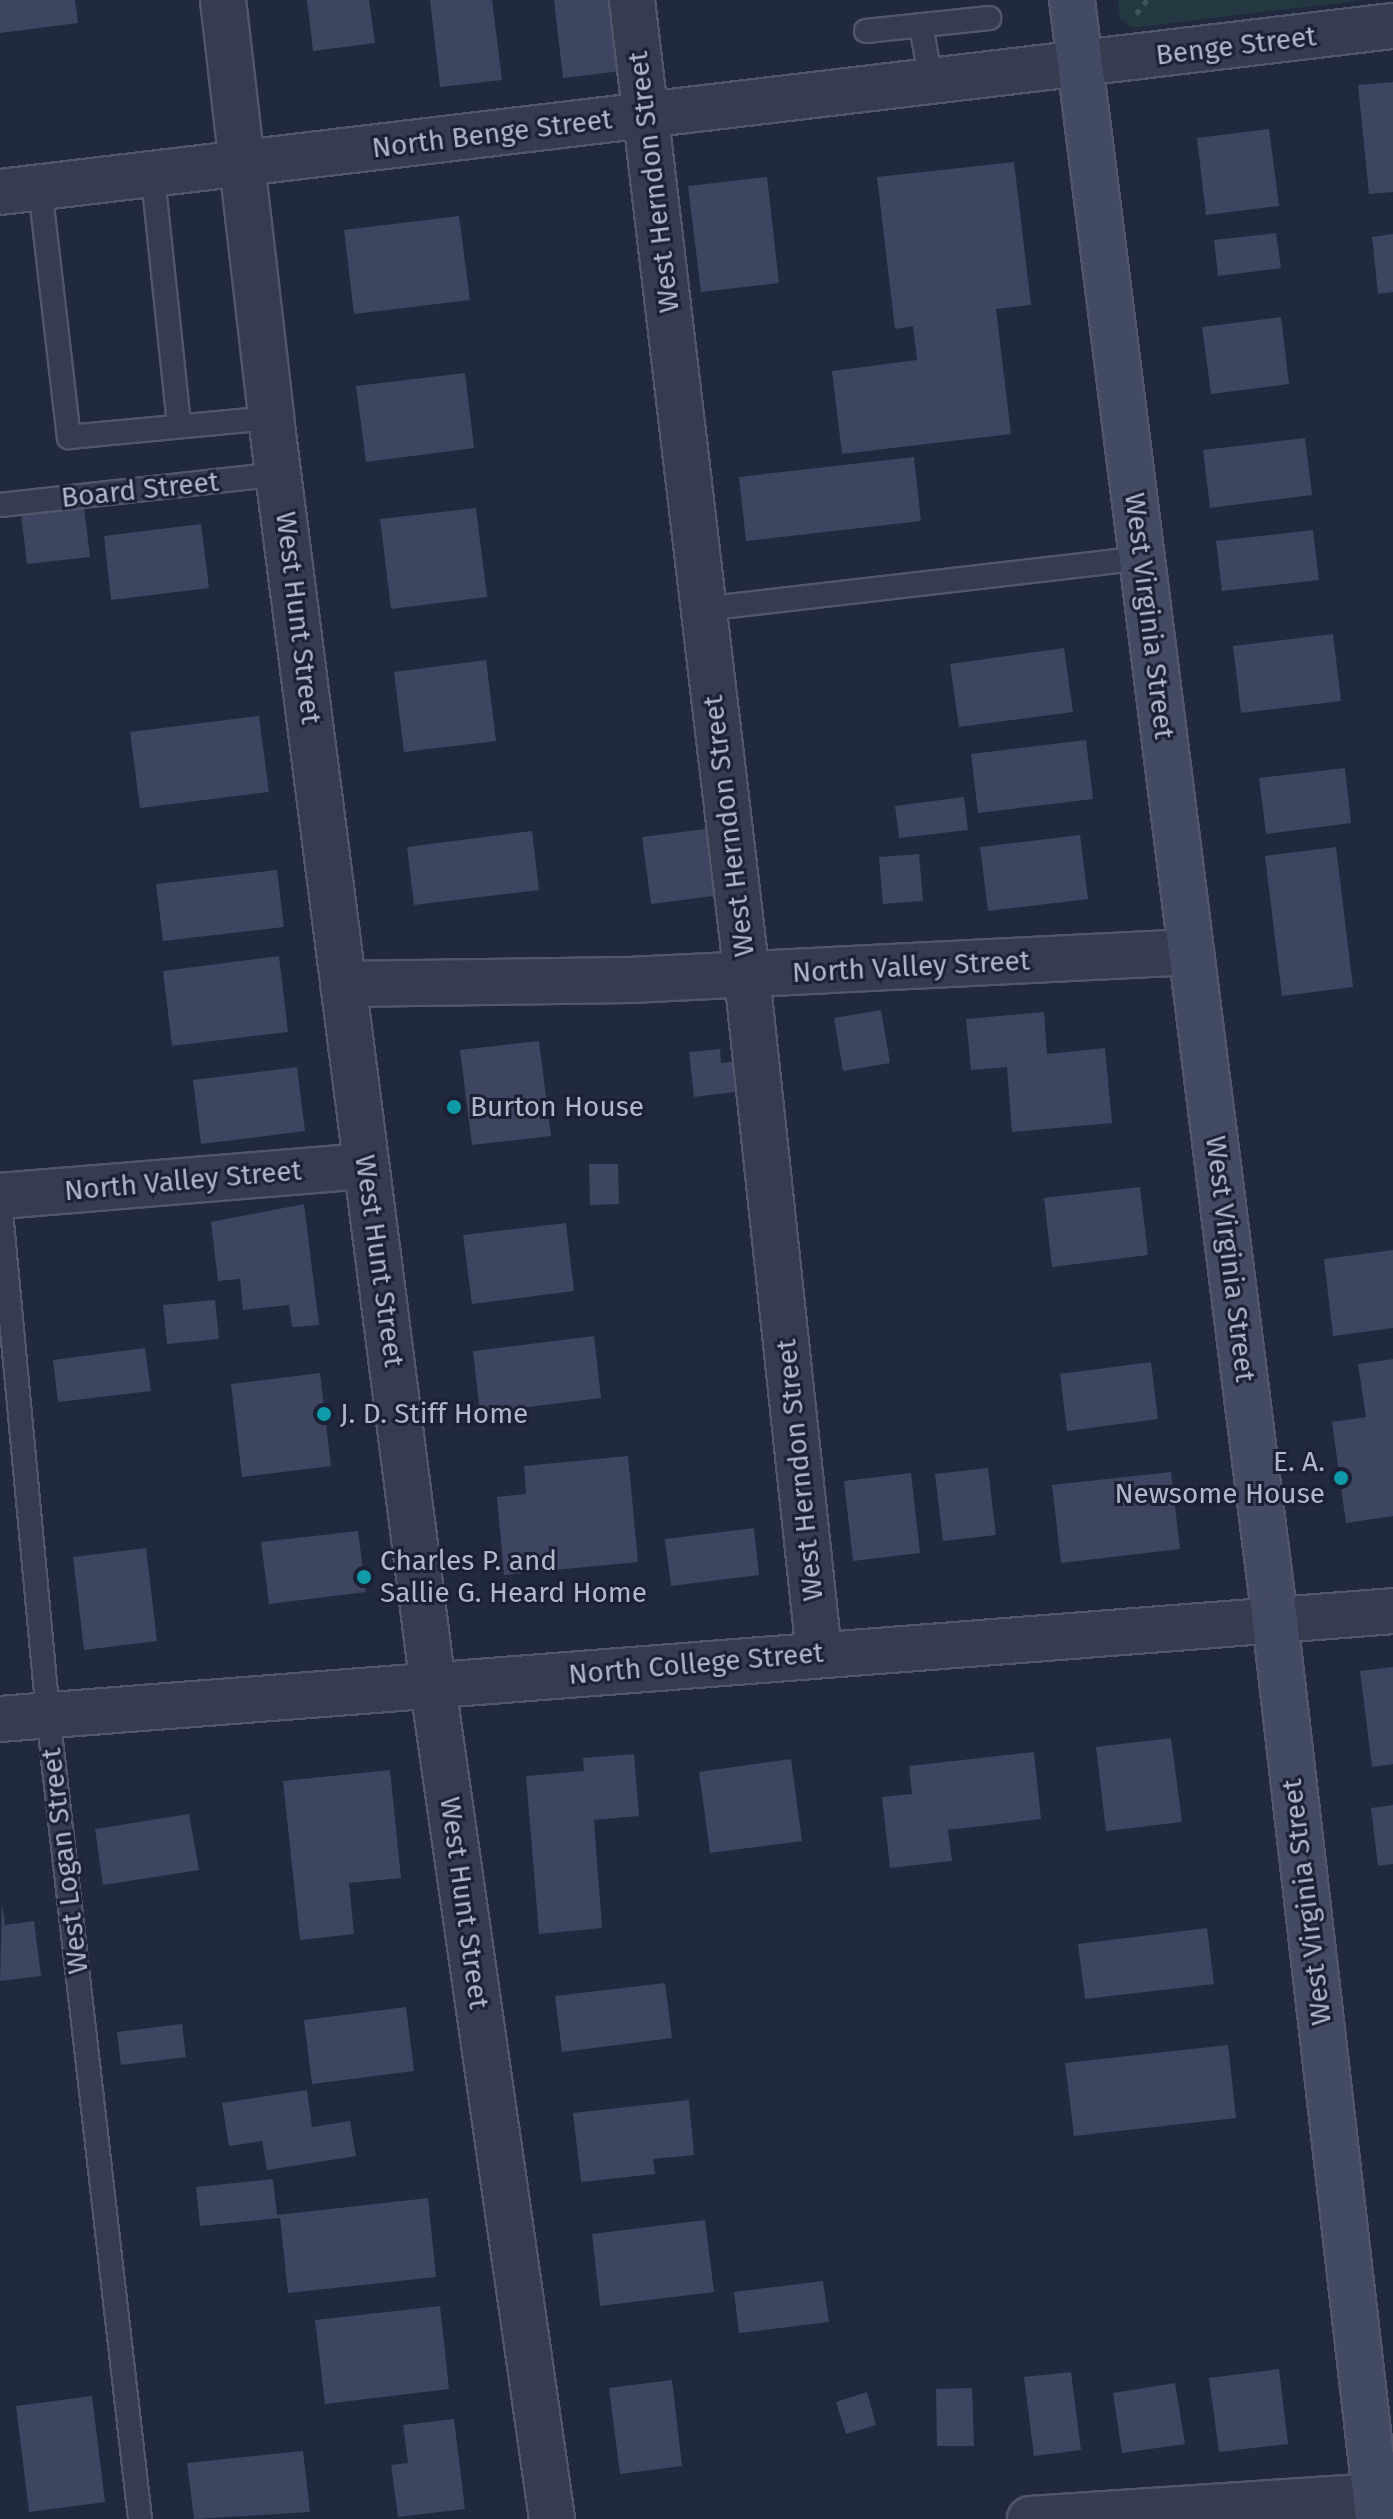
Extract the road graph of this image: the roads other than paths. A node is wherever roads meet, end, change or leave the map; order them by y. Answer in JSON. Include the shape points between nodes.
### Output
{"nodes":[{"id":1,"x":223,"y":0,"type":"edge"},
{"id":2,"x":632,"y":0,"type":"edge"},
{"id":3,"x":1072,"y":0,"type":"edge"},
{"id":4,"x":989,"y":18,"type":"dead end"},
{"id":5,"x":921,"y":25,"type":"junction"},
{"id":6,"x":1393,"y":26,"type":"edge"},
{"id":7,"x":866,"y":31,"type":"dead end"},
{"id":8,"x":1080,"y":65,"type":"junction"},
{"id":9,"x":931,"y":82,"type":"junction"},
{"id":10,"x":647,"y":115,"type":"junction"},
{"id":11,"x":242,"y":165,"type":"junction"},
{"id":12,"x":153,"y":177,"type":"junction"},
{"id":13,"x":20,"y":190,"type":"edge"},
{"id":14,"x":271,"y":418,"type":"junction"},
{"id":15,"x":179,"y":425,"type":"junction"},
{"id":16,"x":280,"y":474,"type":"junction"},
{"id":17,"x":0,"y":505,"type":"edge"},
{"id":18,"x":1141,"y":558,"type":"junction"},
{"id":19,"x":703,"y":609,"type":"junction"},
{"id":20,"x":1191,"y":952,"type":"junction"},
{"id":21,"x":747,"y":976,"type":"junction"},
{"id":22,"x":343,"y":984,"type":"junction"},
{"id":23,"x":366,"y":1166,"type":"junction"},
{"id":24,"x":0,"y":1199,"type":"edge"},
{"id":25,"x":1393,"y":1611,"type":"edge"},
{"id":26,"x":1275,"y":1620,"type":"junction"},
{"id":27,"x":819,"y":1653,"type":"junction"},
{"id":28,"x":433,"y":1687,"type":"junction"},
{"id":29,"x":48,"y":1715,"type":"junction"},
{"id":30,"x":0,"y":1719,"type":"edge"},
{"id":31,"x":1382,"y":2503,"type":"edge"},
{"id":32,"x":140,"y":2519,"type":"edge"},
{"id":33,"x":552,"y":2519,"type":"edge"},
{"id":34,"x":1030,"y":2519,"type":"edge"}],
"edges":[{"from":1,"to":11,"type":"street","name":"West Hunt Street"},
{"from":2,"to":10,"type":"street","name":"West Herndon Street"},
{"from":3,"to":8,"type":"main road","name":"West Virginia Street"},
{"from":4,"to":5,"type":"lane"},
{"from":5,"to":7,"type":"lane"},
{"from":5,"to":9,"type":"lane"},
{"from":6,"to":8,"type":"street","name":"Benge Street"},
{"from":8,"to":9,"type":"street","name":"North Benge Street"},
{"from":8,"to":18,"type":"main road","name":"West Virginia Street"},
{"from":9,"to":10,"type":"street","name":"North Benge Street"},
{"from":10,"to":11,"type":"street","name":"North Benge Street"},
{"from":10,"to":19,"type":"street","name":"West Herndon Street"},
{"from":11,"to":12,"type":"street","name":"North Benge Street"},
{"from":11,"to":14,"type":"street","name":"West Hunt Street"},
{"from":12,"to":13,"type":"street","name":"North Benge Street"},
{"from":12,"to":15,"type":"lane"},
{"from":13,"to":15,"type":"lane","via":[[69,437]]},
{"from":14,"to":15,"type":"lane"},
{"from":14,"to":16,"type":"street","name":"West Hunt Street"},
{"from":16,"to":17,"type":"lane","name":"Board Street"},
{"from":16,"to":22,"type":"street","name":"West Hunt Street"},
{"from":18,"to":19,"type":"lane"},
{"from":18,"to":20,"type":"main road","name":"West Virginia Street"},
{"from":19,"to":21,"type":"street","name":"West Herndon Street"},
{"from":20,"to":21,"type":"street","name":"North Valley Street"},
{"from":20,"to":26,"type":"main road","name":"West Virginia Street"},
{"from":21,"to":22,"type":"street","name":"North Valley Street"},
{"from":21,"to":27,"type":"street","name":"West Herndon Street"},
{"from":22,"to":23,"type":"street","name":"West Hunt Street"},
{"from":23,"to":24,"type":"street","name":"North Valley Street"},
{"from":23,"to":28,"type":"street","name":"West Hunt Street"},
{"from":24,"to":29,"type":"lane","name":"West Logan Street"},
{"from":25,"to":26,"type":"street","name":"North College Street"},
{"from":26,"to":27,"type":"street","name":"North College Street"},
{"from":26,"to":31,"type":"main road","name":"West Virginia Street"},
{"from":27,"to":28,"type":"street","name":"North College Street"},
{"from":28,"to":29,"type":"street","name":"North College Street"},
{"from":28,"to":33,"type":"street","name":"West Hunt Street"},
{"from":29,"to":30,"type":"street","name":"North College Street"},
{"from":29,"to":32,"type":"lane","name":"West Logan Street"},
{"from":31,"to":34,"type":"street"}]}
